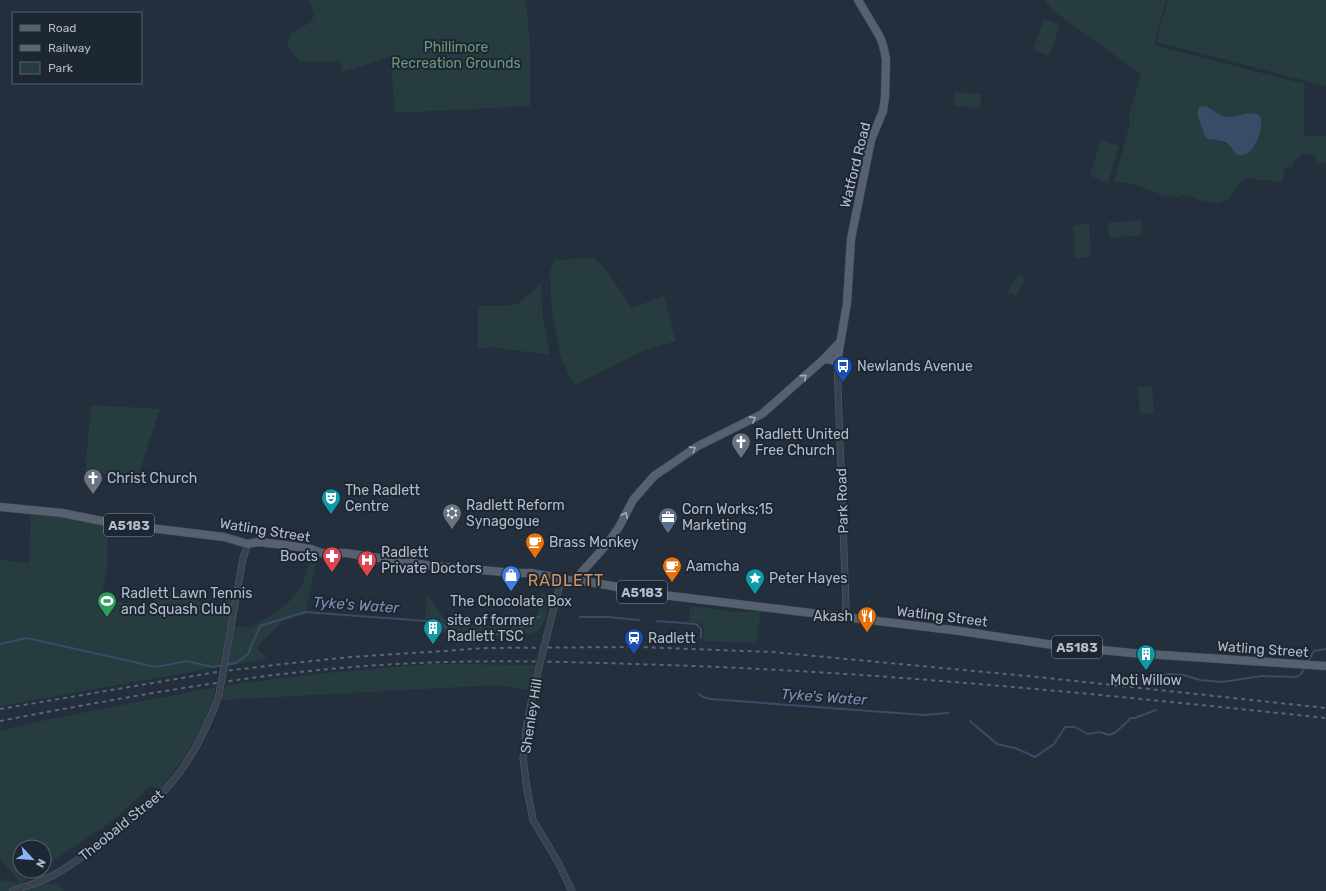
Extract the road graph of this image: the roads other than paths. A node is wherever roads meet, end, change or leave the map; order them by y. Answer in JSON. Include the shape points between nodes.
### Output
{"nodes":[{"id":1,"x":858,"y":0,"type":"edge"},
{"id":2,"x":840,"y":342,"type":"junction"},
{"id":3,"x":824,"y":359,"type":"junction"},
{"id":4,"x":837,"y":362,"type":"junction"},
{"id":5,"x":0,"y":507,"type":"edge"},
{"id":6,"x":248,"y":544,"type":"junction"},
{"id":7,"x":559,"y":580,"type":"junction"},
{"id":8,"x":578,"y":580,"type":"junction"},
{"id":9,"x":845,"y":616,"type":"junction"},
{"id":10,"x":1326,"y":666,"type":"edge"},
{"id":11,"x":13,"y":891,"type":"edge"},
{"id":12,"x":572,"y":891,"type":"edge"}],
"edges":[{"from":1,"to":2,"type":"main road","name":"Watford Road","via":[[883,45],[886,58],[885,97],[883,111],[871,140],[852,233],[847,303]]},
{"from":2,"to":3,"type":"main road"},
{"from":2,"to":4,"type":"main road","name":"Watford Road"},
{"from":3,"to":4,"type":"main road"},
{"from":8,"to":3,"type":"main road","one_way":true,"via":[[581,573],[611,539],[633,500],[654,476],[698,446],[762,414]]},
{"from":4,"to":9,"type":"street","name":"Park Road"},
{"from":5,"to":6,"type":"main road","name":"Watling Street","number":"A5183","via":[[62,513],[117,524],[224,537]]},
{"from":6,"to":7,"type":"main road","name":"Watling Street","number":"A5183","via":[[258,542],[285,545],[311,549],[322,554],[346,553],[432,566],[516,573],[551,582]]},
{"from":6,"to":11,"type":"street","name":"Theobald Street","bridge":true,"via":[[243,558],[219,695],[200,740],[184,766],[150,804],[73,864],[50,877]]},
{"from":7,"to":8,"type":"main road","name":"Watling Street","number":"A5183"},
{"from":7,"to":12,"type":"street","name":"Shenley Hill","bridge":true,"via":[[526,729],[523,758],[533,820]]},
{"from":8,"to":9,"type":"main road","name":"Watling Street","number":"A5183","via":[[662,595]]},
{"from":9,"to":10,"type":"main road","name":"Watling Street","number":"A5183","via":[[1096,650]]}]}
